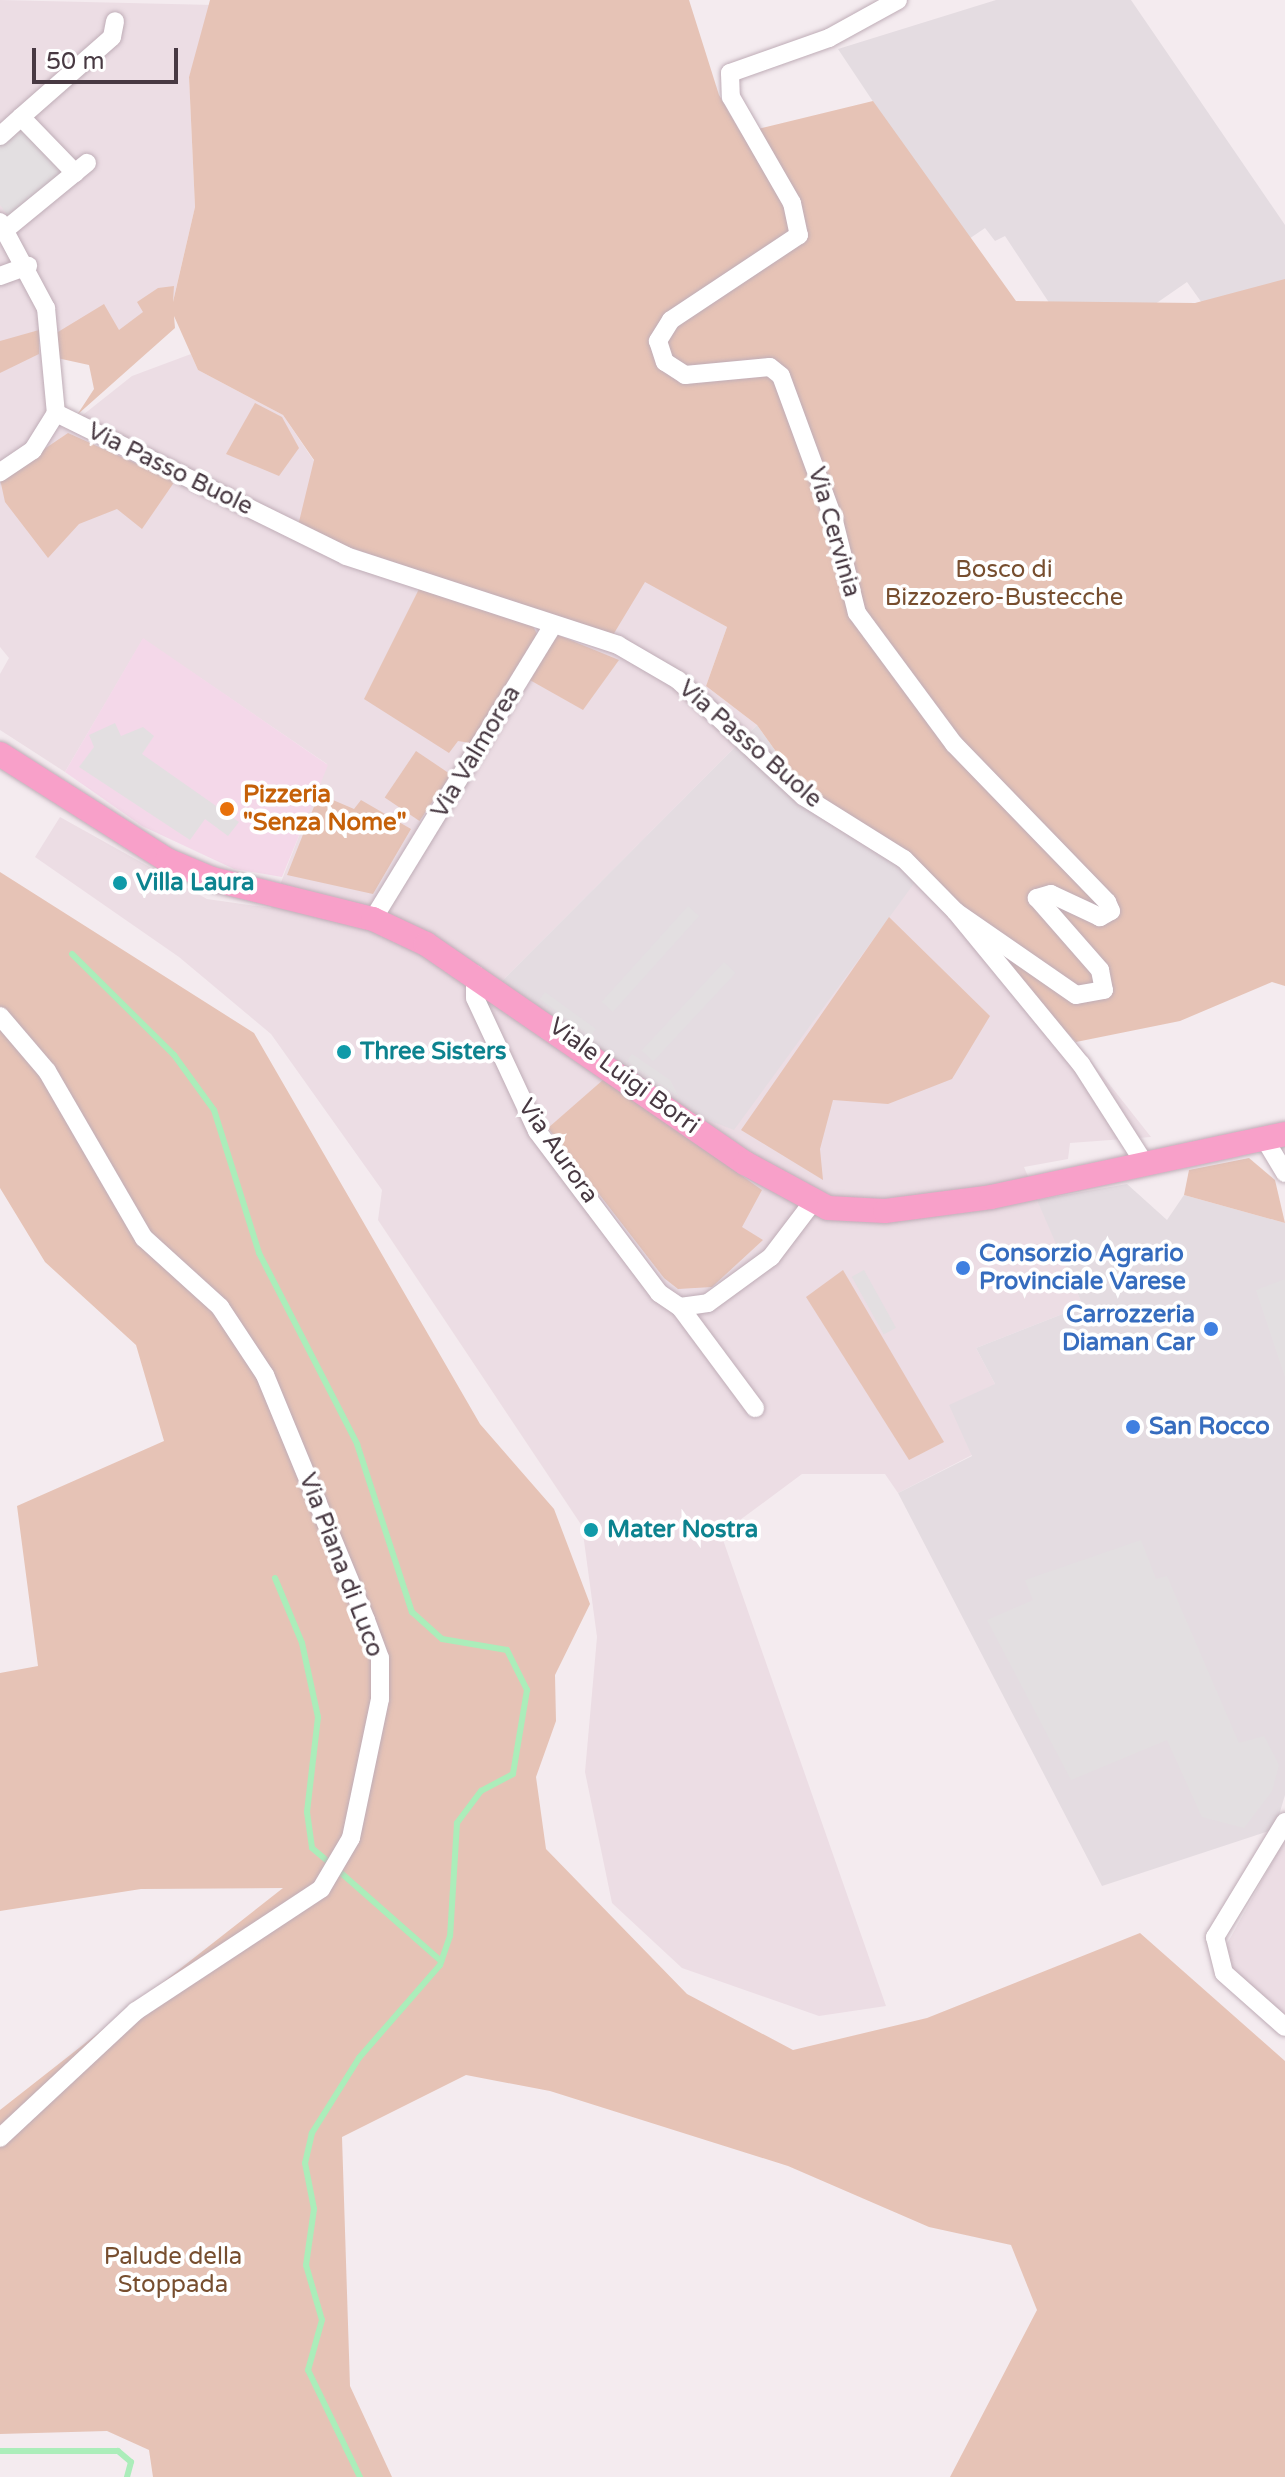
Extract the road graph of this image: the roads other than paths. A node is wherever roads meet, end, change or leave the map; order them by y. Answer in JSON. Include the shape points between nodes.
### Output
{"nodes":[{"id":1,"x":898,"y":0,"type":"edge"},
{"id":2,"x":115,"y":21,"type":"dead end"},
{"id":3,"x":21,"y":117,"type":"junction"},
{"id":4,"x":0,"y":136,"type":"edge"},
{"id":5,"x":3,"y":226,"type":"edge"},
{"id":6,"x":28,"y":266,"type":"junction"},
{"id":7,"x":0,"y":276,"type":"edge"},
{"id":8,"x":56,"y":413,"type":"junction"},
{"id":9,"x":0,"y":472,"type":"edge"},
{"id":10,"x":553,"y":625,"type":"junction"},
{"id":11,"x":0,"y":754,"type":"edge"},
{"id":12,"x":956,"y":912,"type":"junction"},
{"id":13,"x":373,"y":919,"type":"junction"},
{"id":14,"x":475,"y":974,"type":"junction"},
{"id":15,"x":0,"y":1016,"type":"edge"},
{"id":16,"x":1274,"y":1136,"type":"edge"},
{"id":17,"x":1145,"y":1164,"type":"junction"},
{"id":18,"x":1284,"y":1176,"type":"edge"},
{"id":19,"x":812,"y":1203,"type":"junction"},
{"id":20,"x":680,"y":1307,"type":"junction"},
{"id":21,"x":755,"y":1408,"type":"dead end"},
{"id":22,"x":1285,"y":1822,"type":"edge"},
{"id":23,"x":1285,"y":2027,"type":"edge"},
{"id":24,"x":0,"y":2138,"type":"edge"}],
"edges":[{"from":1,"to":12,"type":"street","name":"Via Cervinia","via":[[829,38],[730,73],[731,97],[792,203],[799,235],[671,320],[658,341],[665,362],[685,375],[770,367],[781,376],[833,517],[839,564],[857,613],[954,744],[1107,902],[1111,911],[1100,917],[1051,894],[1037,898],[1100,970],[1104,990],[1076,995]]},
{"from":2,"to":3,"type":"street","via":[[112,37]]},
{"from":3,"to":4,"type":"street"},
{"from":3,"to":5,"type":"street","via":[[81,168]]},
{"from":5,"to":6,"type":"street"},
{"from":6,"to":7,"type":"street"},
{"from":6,"to":8,"type":"street","via":[[46,308]]},
{"from":8,"to":9,"type":"street","via":[[33,450]]},
{"from":8,"to":10,"type":"street","name":"Via Passo Buole","via":[[346,556]]},
{"from":10,"to":12,"type":"street","name":"Via Passo Buole","via":[[618,645],[678,680],[803,796],[904,859]]},
{"from":10,"to":13,"type":"street","name":"Via Valmorea"},
{"from":11,"to":13,"type":"main road","name":"Viale Luigi Borri","via":[[167,860],[212,879]]},
{"from":12,"to":17,"type":"street","name":"Via Passo Buole","via":[[1081,1064]]},
{"from":13,"to":14,"type":"main road","name":"Viale Luigi Borri"},
{"from":14,"to":19,"type":"main road","name":"Viale Luigi Borri"},
{"from":14,"to":20,"type":"street","name":"Via Aurora","via":[[475,998],[537,1131],[659,1293]]},
{"from":15,"to":24,"type":"street","name":"Via Piana di Luco","via":[[71,1108],[144,1238],[220,1307],[265,1375],[380,1658],[380,1699],[351,1838],[321,1889],[136,2011]]},
{"from":16,"to":17,"type":"main road","name":"Viale Luigi Borri"},
{"from":16,"to":18,"type":"street"},
{"from":17,"to":19,"type":"main road","name":"Viale Luigi Borri","via":[[885,1211]]},
{"from":19,"to":20,"type":"street","via":[[771,1257],[708,1303]]},
{"from":20,"to":21,"type":"street","name":"Via Aurora"},
{"from":22,"to":23,"type":"street","via":[[1215,1937],[1224,1973]]}]}
